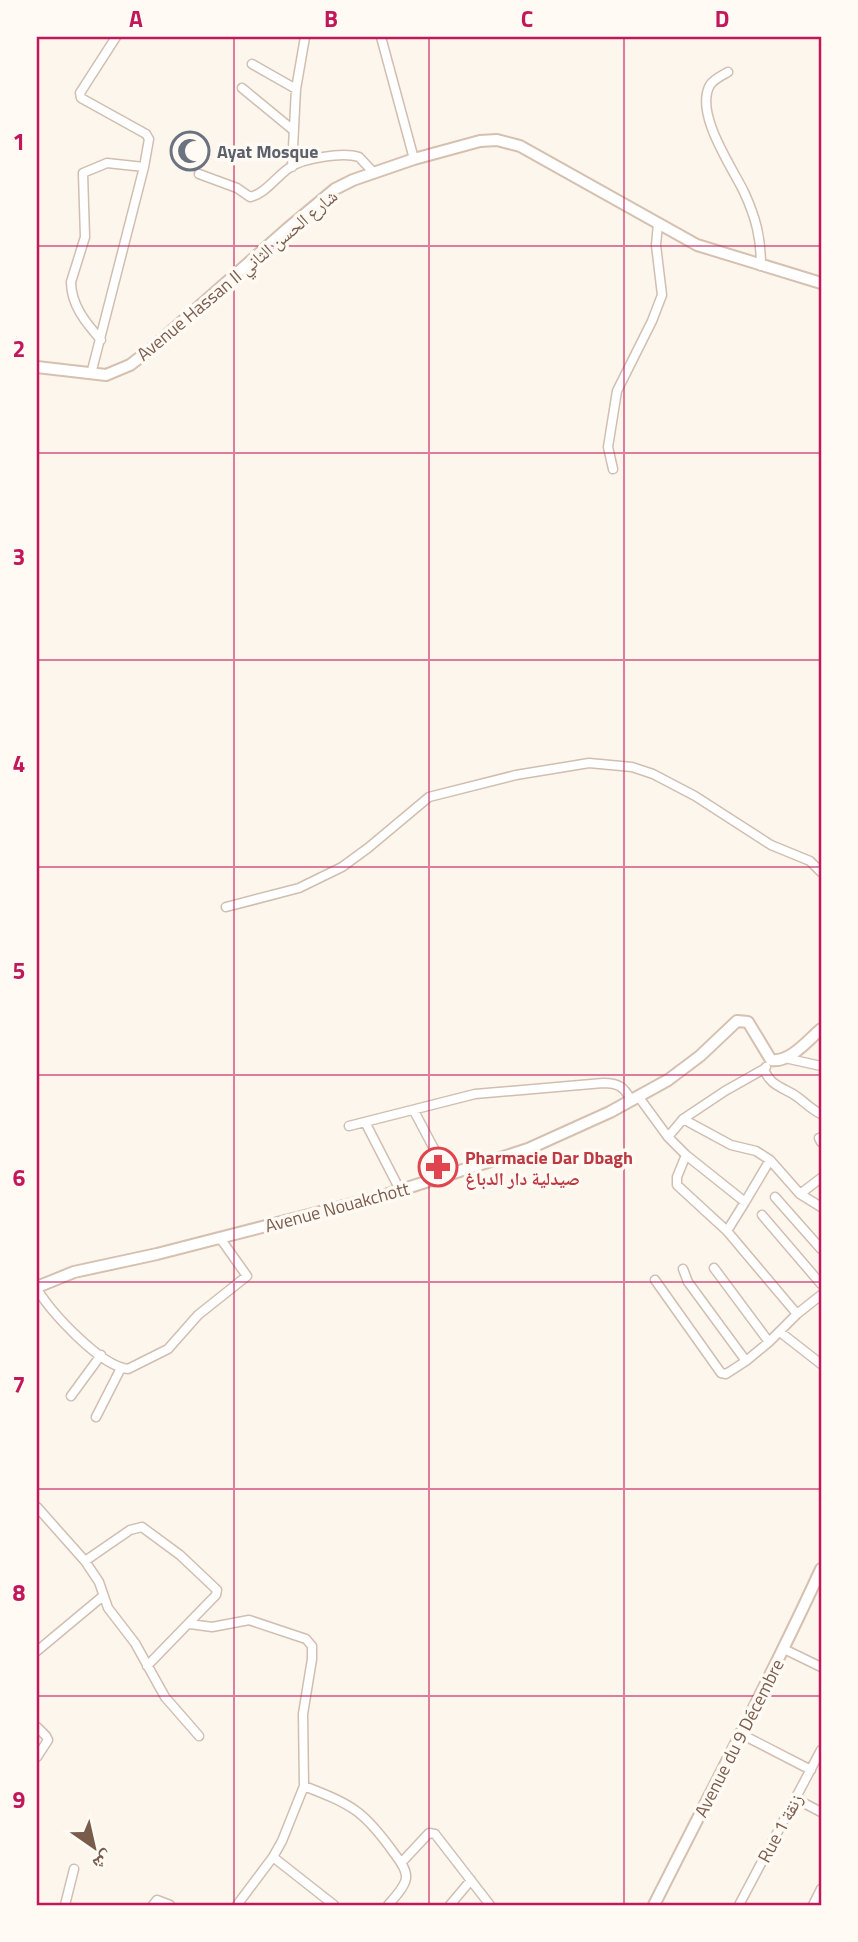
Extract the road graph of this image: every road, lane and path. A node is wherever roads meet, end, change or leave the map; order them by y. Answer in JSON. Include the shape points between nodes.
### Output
{"nodes":[{"id":1,"x":116,"y":37,"type":"edge"},
{"id":2,"x":305,"y":37,"type":"edge"},
{"id":3,"x":381,"y":37,"type":"edge"},
{"id":4,"x":252,"y":64,"type":"dead end"},
{"id":5,"x":728,"y":72,"type":"dead end"},
{"id":6,"x":242,"y":88,"type":"dead end"},
{"id":7,"x":296,"y":89,"type":"junction"},
{"id":8,"x":293,"y":130,"type":"junction"},
{"id":9,"x":414,"y":159,"type":"junction"},
{"id":10,"x":144,"y":167,"type":"junction"},
{"id":11,"x":292,"y":167,"type":"junction"},
{"id":12,"x":373,"y":173,"type":"junction"},
{"id":13,"x":199,"y":174,"type":"dead end"},
{"id":14,"x":658,"y":224,"type":"junction"},
{"id":15,"x":761,"y":266,"type":"junction"},
{"id":16,"x":821,"y":283,"type":"edge"},
{"id":17,"x":101,"y":340,"type":"junction"},
{"id":18,"x":37,"y":366,"type":"edge"},
{"id":19,"x":91,"y":374,"type":"junction"},
{"id":20,"x":613,"y":469,"type":"dead end"},
{"id":21,"x":821,"y":872,"type":"edge"},
{"id":22,"x":226,"y":907,"type":"dead end"},
{"id":23,"x":821,"y":1028,"type":"edge"},
{"id":24,"x":785,"y":1058,"type":"junction"},
{"id":25,"x":768,"y":1064,"type":"junction"},
{"id":26,"x":821,"y":1066,"type":"edge"},
{"id":27,"x":635,"y":1098,"type":"junction"},
{"id":28,"x":414,"y":1111,"type":"junction"},
{"id":29,"x":821,"y":1114,"type":"edge"},
{"id":30,"x":683,"y":1119,"type":"junction"},
{"id":31,"x":365,"y":1122,"type":"junction"},
{"id":32,"x":349,"y":1126,"type":"dead end"},
{"id":33,"x":668,"y":1137,"type":"junction"},
{"id":34,"x":686,"y":1155,"type":"junction"},
{"id":35,"x":770,"y":1160,"type":"junction"},
{"id":36,"x":448,"y":1175,"type":"junction"},
{"id":37,"x":821,"y":1178,"type":"edge"},
{"id":38,"x":400,"y":1190,"type":"junction"},
{"id":39,"x":800,"y":1194,"type":"junction"},
{"id":40,"x":775,"y":1197,"type":"dead end"},
{"id":41,"x":745,"y":1202,"type":"junction"},
{"id":42,"x":821,"y":1207,"type":"edge"},
{"id":43,"x":762,"y":1215,"type":"dead end"},
{"id":44,"x":727,"y":1231,"type":"junction"},
{"id":45,"x":220,"y":1238,"type":"junction"},
{"id":46,"x":821,"y":1249,"type":"edge"},
{"id":47,"x":714,"y":1268,"type":"dead end"},
{"id":48,"x":683,"y":1269,"type":"dead end"},
{"id":49,"x":655,"y":1280,"type":"dead end"},
{"id":50,"x":821,"y":1284,"type":"edge"},
{"id":51,"x":37,"y":1288,"type":"edge"},
{"id":52,"x":821,"y":1295,"type":"edge"},
{"id":53,"x":797,"y":1314,"type":"junction"},
{"id":54,"x":780,"y":1332,"type":"junction"},
{"id":55,"x":769,"y":1342,"type":"junction"},
{"id":56,"x":101,"y":1355,"type":"junction"},
{"id":57,"x":746,"y":1361,"type":"junction"},
{"id":58,"x":821,"y":1364,"type":"edge"},
{"id":59,"x":121,"y":1368,"type":"junction"},
{"id":60,"x":71,"y":1396,"type":"dead end"},
{"id":61,"x":96,"y":1417,"type":"dead end"},
{"id":62,"x":37,"y":1507,"type":"edge"},
{"id":63,"x":85,"y":1560,"type":"junction"},
{"id":64,"x":821,"y":1569,"type":"edge"},
{"id":65,"x":103,"y":1596,"type":"junction"},
{"id":66,"x":190,"y":1624,"type":"junction"},
{"id":67,"x":784,"y":1649,"type":"junction"},
{"id":68,"x":37,"y":1651,"type":"edge"},
{"id":69,"x":147,"y":1666,"type":"junction"},
{"id":70,"x":821,"y":1667,"type":"edge"},
{"id":71,"x":37,"y":1727,"type":"edge"},
{"id":72,"x":739,"y":1733,"type":"junction"},
{"id":73,"x":199,"y":1736,"type":"dead end"},
{"id":74,"x":821,"y":1750,"type":"edge"},
{"id":75,"x":37,"y":1758,"type":"edge"},
{"id":76,"x":811,"y":1770,"type":"junction"},
{"id":77,"x":304,"y":1786,"type":"junction"},
{"id":78,"x":796,"y":1799,"type":"junction"},
{"id":79,"x":821,"y":1812,"type":"edge"},
{"id":80,"x":273,"y":1857,"type":"junction"},
{"id":81,"x":401,"y":1863,"type":"junction"},
{"id":82,"x":74,"y":1869,"type":"dead end"},
{"id":83,"x":471,"y":1880,"type":"junction"},
{"id":84,"x":821,"y":1891,"type":"edge"},
{"id":85,"x":66,"y":1902,"type":"edge"},
{"id":86,"x":488,"y":1904,"type":"edge"},
{"id":87,"x":76,"y":1905,"type":"edge"},
{"id":88,"x":153,"y":1905,"type":"edge"},
{"id":89,"x":170,"y":1905,"type":"edge"},
{"id":90,"x":237,"y":1905,"type":"edge"},
{"id":91,"x":334,"y":1905,"type":"edge"},
{"id":92,"x":388,"y":1905,"type":"edge"},
{"id":93,"x":450,"y":1905,"type":"edge"},
{"id":94,"x":654,"y":1905,"type":"edge"},
{"id":95,"x":738,"y":1905,"type":"edge"},
{"id":96,"x":813,"y":1905,"type":"edge"}],
"edges":[{"from":1,"to":10,"type":"street","via":[[80,96],[148,136]]},
{"from":2,"to":7,"type":"street"},
{"from":3,"to":9,"type":"street"},
{"from":4,"to":7,"type":"street"},
{"from":5,"to":15,"type":"street","via":[[709,87],[706,107],[761,236]]},
{"from":6,"to":8,"type":"street"},
{"from":7,"to":8,"type":"street"},
{"from":8,"to":11,"type":"street"},
{"from":9,"to":12,"type":"street","name":"Avenue Hassan II شارع الحسن الثاني"},
{"from":9,"to":14,"type":"street","name":"Avenue Hassan II شارع الحسن الثاني","via":[[480,141],[510,142]]},
{"from":10,"to":17,"type":"street"},
{"from":10,"to":17,"type":"street","via":[[107,163],[83,173],[86,237],[71,290],[82,316]]},
{"from":11,"to":12,"type":"street","via":[[352,154]]},
{"from":11,"to":13,"type":"street","via":[[250,197]]},
{"from":12,"to":19,"type":"street","name":"Avenue Hassan II شارع الحسن الثاني","via":[[323,198],[130,365],[106,375]]},
{"from":14,"to":15,"type":"street","name":"Avenue Hassan II شارع الحسن الثاني","via":[[696,245]]},
{"from":14,"to":20,"type":"street","via":[[662,295],[617,391],[608,447]]},
{"from":15,"to":16,"type":"street","name":"Avenue Hassan II شارع الحسن الثاني"},
{"from":17,"to":19,"type":"street"},
{"from":18,"to":19,"type":"street","name":"Avenue Hassan II شارع الحسن الثاني"},
{"from":21,"to":22,"type":"street","via":[[810,861],[771,845],[653,774],[625,765],[589,763],[429,797],[342,867],[299,888]]},
{"from":23,"to":24,"type":"street"},
{"from":24,"to":25,"type":"street"},
{"from":24,"to":26,"type":"street"},
{"from":25,"to":27,"type":"street","name":"Avenue Nouakchott","via":[[753,1028],[737,1021],[686,1068]]},
{"from":25,"to":29,"type":"street","via":[[769,1080]]},
{"from":25,"to":30,"type":"street"},
{"from":27,"to":28,"type":"street","via":[[623,1087],[603,1083],[475,1094]]},
{"from":27,"to":33,"type":"street"},
{"from":27,"to":36,"type":"street","name":"Avenue Nouakchott","via":[[528,1149]]},
{"from":28,"to":31,"type":"street"},
{"from":28,"to":36,"type":"street"},
{"from":30,"to":33,"type":"street"},
{"from":30,"to":35,"type":"street"},
{"from":31,"to":32,"type":"street"},
{"from":31,"to":38,"type":"street"},
{"from":33,"to":34,"type":"street"},
{"from":34,"to":41,"type":"street"},
{"from":34,"to":44,"type":"street","via":[[677,1185]]},
{"from":35,"to":39,"type":"street"},
{"from":35,"to":41,"type":"street"},
{"from":36,"to":38,"type":"street","name":"Avenue Nouakchott"},
{"from":37,"to":39,"type":"street"},
{"from":38,"to":45,"type":"street","name":"Avenue Nouakchott"},
{"from":39,"to":42,"type":"street"},
{"from":40,"to":46,"type":"street"},
{"from":41,"to":44,"type":"street"},
{"from":43,"to":50,"type":"street"},
{"from":44,"to":53,"type":"street"},
{"from":45,"to":51,"type":"street","name":"Avenue Nouakchott","via":[[74,1272]]},
{"from":45,"to":59,"type":"street","via":[[247,1276],[198,1315],[163,1353]]},
{"from":47,"to":55,"type":"street"},
{"from":48,"to":57,"type":"street"},
{"from":49,"to":57,"type":"street","via":[[721,1373]]},
{"from":51,"to":56,"type":"street","via":[[60,1321]]},
{"from":52,"to":53,"type":"street"},
{"from":53,"to":54,"type":"street"},
{"from":54,"to":55,"type":"street"},
{"from":54,"to":58,"type":"street"},
{"from":55,"to":57,"type":"street"},
{"from":56,"to":59,"type":"street"},
{"from":56,"to":60,"type":"street"},
{"from":59,"to":61,"type":"street"},
{"from":62,"to":63,"type":"street"},
{"from":63,"to":65,"type":"street"},
{"from":63,"to":66,"type":"street","via":[[130,1530],[147,1530],[217,1590]]},
{"from":64,"to":67,"type":"street","name":"Avenue du 9 Décembre"},
{"from":65,"to":68,"type":"street"},
{"from":65,"to":69,"type":"street"},
{"from":66,"to":69,"type":"street"},
{"from":66,"to":77,"type":"street","via":[[212,1627],[249,1620],[310,1642],[312,1660],[303,1714]]},
{"from":67,"to":70,"type":"street"},
{"from":67,"to":72,"type":"street","name":"Avenue du 9 Décembre"},
{"from":69,"to":73,"type":"street","via":[[165,1697]]},
{"from":71,"to":75,"type":"street","via":[[48,1741]]},
{"from":72,"to":76,"type":"street"},
{"from":72,"to":94,"type":"street","name":"Avenue du 9 Décembre"},
{"from":74,"to":76,"type":"street","name":"Rue 1 زنقة"},
{"from":76,"to":78,"type":"street","name":"Rue 1 زنقة"},
{"from":77,"to":80,"type":"street"},
{"from":77,"to":81,"type":"street","via":[[355,1808],[374,1825]]},
{"from":78,"to":79,"type":"street"},
{"from":78,"to":95,"type":"street","name":"Rue 1 زنقة"},
{"from":80,"to":90,"type":"street"},
{"from":80,"to":91,"type":"street"},
{"from":81,"to":83,"type":"street","via":[[432,1833]]},
{"from":81,"to":92,"type":"street","via":[[407,1876]]},
{"from":82,"to":85,"type":"street"},
{"from":83,"to":86,"type":"street"},
{"from":83,"to":93,"type":"street"},
{"from":84,"to":96,"type":"street"},
{"from":85,"to":87,"type":"street"},
{"from":88,"to":89,"type":"street","via":[[158,1900]]}]}
